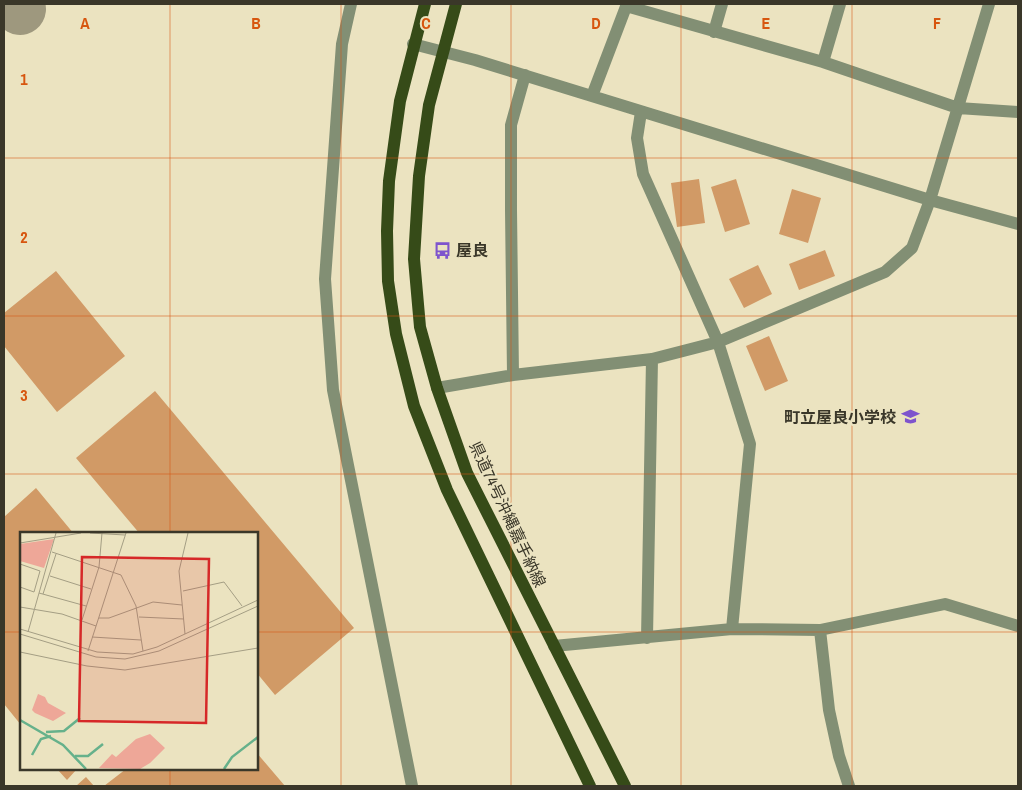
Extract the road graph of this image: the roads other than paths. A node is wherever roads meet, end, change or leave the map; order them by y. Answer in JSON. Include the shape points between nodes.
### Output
{"nodes":[{"id":1,"x":351,"y":4,"type":"edge"},
{"id":2,"x":424,"y":4,"type":"edge"},
{"id":3,"x":456,"y":4,"type":"edge"},
{"id":4,"x":722,"y":4,"type":"edge"},
{"id":5,"x":840,"y":4,"type":"edge"},
{"id":6,"x":989,"y":4,"type":"edge"},
{"id":7,"x":627,"y":5,"type":"edge"},
{"id":8,"x":714,"y":32,"type":"junction"},
{"id":9,"x":413,"y":44,"type":"junction"},
{"id":10,"x":443,"y":51,"type":"junction"},
{"id":11,"x":823,"y":62,"type":"junction"},
{"id":12,"x":525,"y":75,"type":"junction"},
{"id":13,"x":592,"y":96,"type":"junction"},
{"id":14,"x":958,"y":108,"type":"junction"},
{"id":15,"x":641,"y":112,"type":"junction"},
{"id":16,"x":1018,"y":112,"type":"edge"},
{"id":17,"x":930,"y":200,"type":"junction"},
{"id":18,"x":1018,"y":224,"type":"edge"},
{"id":19,"x":718,"y":342,"type":"junction"},
{"id":20,"x":652,"y":360,"type":"junction"},
{"id":21,"x":513,"y":374,"type":"junction"},
{"id":22,"x":437,"y":388,"type":"junction"},
{"id":23,"x":1018,"y":626,"type":"edge"},
{"id":24,"x":732,"y":629,"type":"junction"},
{"id":25,"x":820,"y":630,"type":"junction"},
{"id":26,"x":647,"y":638,"type":"junction"},
{"id":27,"x":554,"y":646,"type":"junction"},
{"id":28,"x":412,"y":786,"type":"edge"},
{"id":29,"x":590,"y":786,"type":"edge"},
{"id":30,"x":625,"y":786,"type":"edge"},
{"id":31,"x":849,"y":786,"type":"edge"}],
"edges":[{"from":1,"to":28,"type":"street","via":[[342,44],[325,279],[333,390]]},
{"from":2,"to":9,"type":"main road"},
{"from":3,"to":10,"type":"main road","name":"県道74号沖縄嘉手納線"},
{"from":4,"to":8,"type":"street"},
{"from":5,"to":11,"type":"street"},
{"from":6,"to":14,"type":"street"},
{"from":7,"to":8,"type":"street"},
{"from":7,"to":13,"type":"street"},
{"from":8,"to":11,"type":"street"},
{"from":9,"to":10,"type":"street"},
{"from":9,"to":29,"type":"main road","via":[[400,101],[389,180],[388,280],[396,334],[414,406],[447,490]]},
{"from":10,"to":12,"type":"street"},
{"from":10,"to":22,"type":"main road","name":"県道74号沖縄嘉手納線","via":[[429,105],[418,176],[414,259],[420,327]]},
{"from":11,"to":14,"type":"street"},
{"from":12,"to":13,"type":"street"},
{"from":12,"to":21,"type":"street","via":[[511,125]]},
{"from":13,"to":15,"type":"street"},
{"from":14,"to":16,"type":"street"},
{"from":14,"to":17,"type":"street"},
{"from":15,"to":17,"type":"street"},
{"from":15,"to":19,"type":"street","via":[[637,138],[643,174]]},
{"from":17,"to":18,"type":"street"},
{"from":17,"to":19,"type":"street","via":[[912,248],[885,272]]},
{"from":19,"to":20,"type":"street"},
{"from":19,"to":24,"type":"street","via":[[750,444]]},
{"from":20,"to":21,"type":"street"},
{"from":20,"to":26,"type":"street"},
{"from":21,"to":22,"type":"street"},
{"from":22,"to":27,"type":"main road","name":"県道74号沖縄嘉手納線","via":[[467,473]]},
{"from":23,"to":25,"type":"street","via":[[945,604]]},
{"from":24,"to":25,"type":"street"},
{"from":24,"to":26,"type":"street"},
{"from":25,"to":31,"type":"street","via":[[829,710]]},
{"from":26,"to":27,"type":"street"},
{"from":27,"to":30,"type":"main road","name":"県道74号沖縄嘉手納線"}]}
